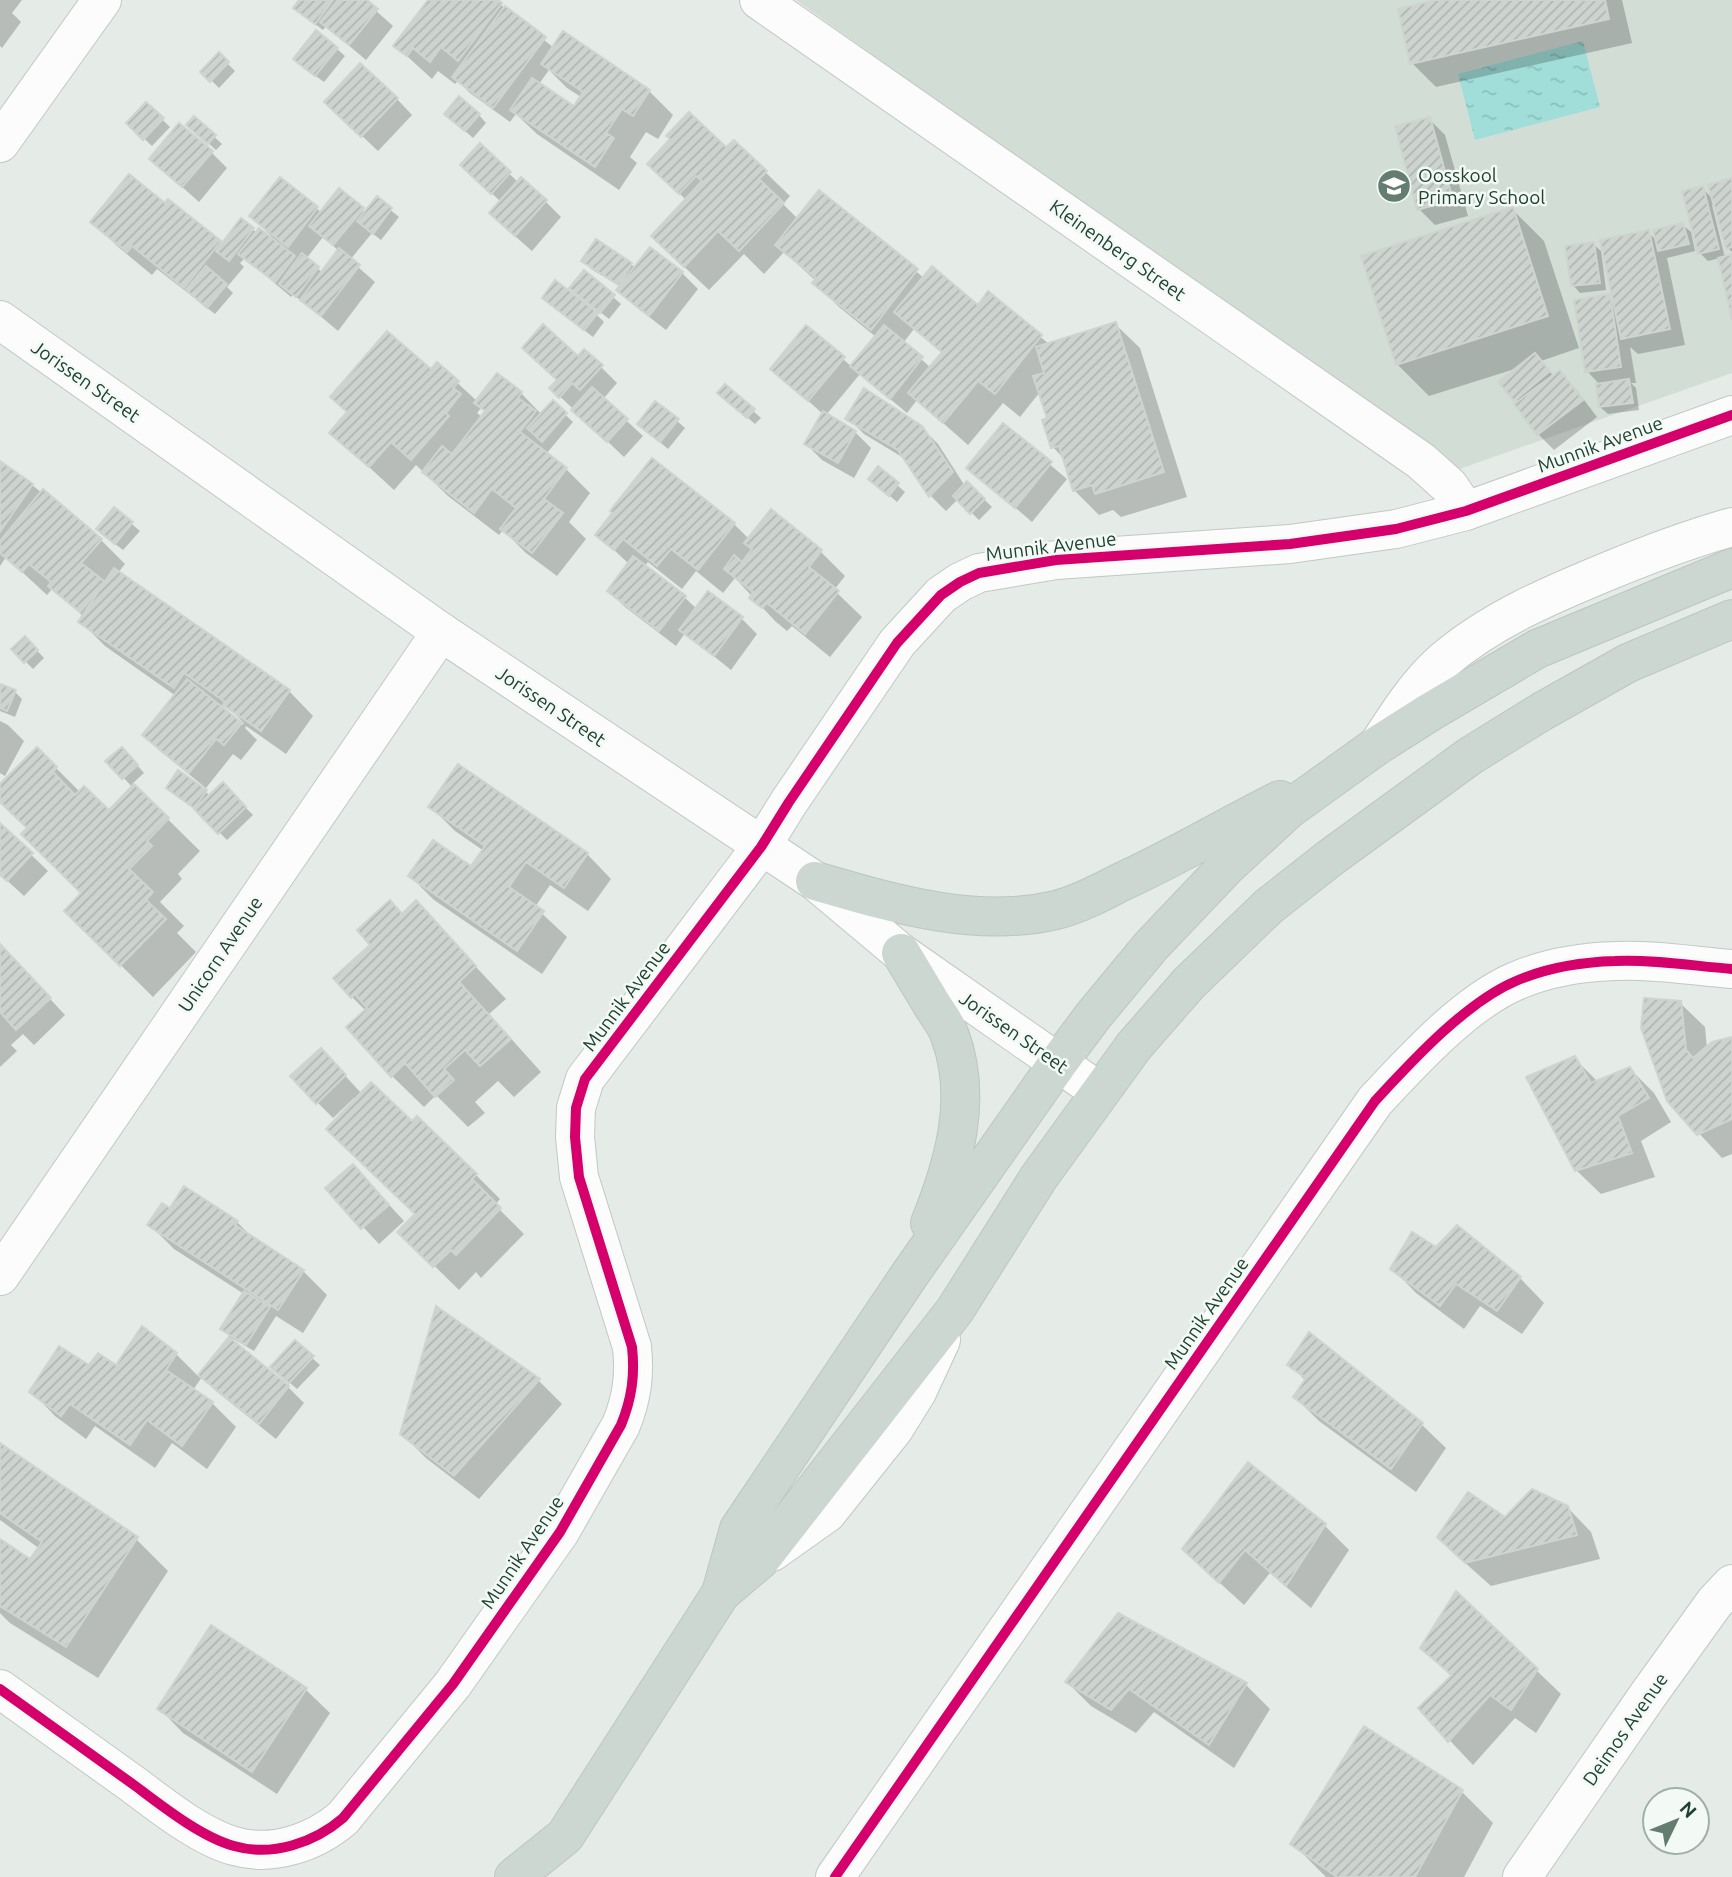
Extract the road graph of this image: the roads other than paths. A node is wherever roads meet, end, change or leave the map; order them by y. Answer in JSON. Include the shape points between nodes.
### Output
{"nodes":[{"id":1,"x":102,"y":0,"type":"edge"},
{"id":2,"x":759,"y":0,"type":"edge"},
{"id":3,"x":0,"y":143,"type":"edge"},
{"id":4,"x":0,"y":320,"type":"edge"},
{"id":5,"x":1732,"y":415,"type":"edge"},
{"id":6,"x":1466,"y":511,"type":"junction"},
{"id":7,"x":1732,"y":527,"type":"edge"},
{"id":8,"x":1732,"y":568,"type":"edge"},
{"id":9,"x":1732,"y":619,"type":"edge"},
{"id":10,"x":441,"y":632,"type":"junction"},
{"id":11,"x":1367,"y":753,"type":"junction"},
{"id":12,"x":761,"y":847,"type":"junction"},
{"id":13,"x":815,"y":881,"type":"junction"},
{"id":14,"x":901,"y":953,"type":"junction"},
{"id":15,"x":1732,"y":969,"type":"edge"},
{"id":16,"x":1058,"y":1063,"type":"junction"},
{"id":17,"x":1100,"y":1092,"type":"junction"},
{"id":18,"x":0,"y":1276,"type":"edge"},
{"id":19,"x":908,"y":1277,"type":"junction"},
{"id":20,"x":1732,"y":1584,"type":"edge"},
{"id":21,"x":721,"y":1593,"type":"junction"},
{"id":22,"x":0,"y":1689,"type":"edge"},
{"id":23,"x":565,"y":1836,"type":"junction"},
{"id":24,"x":514,"y":1877,"type":"edge"},
{"id":25,"x":545,"y":1877,"type":"edge"},
{"id":26,"x":835,"y":1877,"type":"edge"},
{"id":27,"x":1522,"y":1877,"type":"edge"}],
"edges":[{"from":1,"to":3,"type":"street"},
{"from":2,"to":6,"type":"street","name":"Kleinenberg Street","via":[[1421,461],[1449,486]]},
{"from":4,"to":10,"type":"street","name":"Jorissen Street"},
{"from":5,"to":6,"type":"street","name":"Munnik Avenue"},
{"from":6,"to":12,"type":"street","name":"Munnik Avenue","via":[[1366,535],[1056,560],[979,573],[941,595],[897,643]]},
{"from":7,"to":11,"type":"street","via":[[1574,585],[1481,631],[1407,700]]},
{"from":8,"to":11,"type":"main road","via":[[1537,649]]},
{"from":9,"to":17,"type":"main road","via":[[1628,663],[1541,712],[1470,756],[1330,858],[1269,906],[1189,983]]},
{"from":10,"to":12,"type":"street","name":"Jorissen Street"},
{"from":10,"to":18,"type":"street","name":"Unicorn Avenue"},
{"from":11,"to":13,"type":"main road","via":[[1147,870],[1057,910],[995,916],[950,914]]},
{"from":11,"to":16,"type":"main road","via":[[1289,809],[1227,866],[1151,946]]},
{"from":12,"to":13,"type":"street","name":"Jorissen Street"},
{"from":12,"to":22,"type":"street","name":"Munnik Avenue","via":[[585,1079],[576,1108],[579,1177],[632,1347],[635,1371],[629,1406],[560,1532],[453,1684],[343,1818],[321,1834],[286,1847],[234,1846],[178,1817]]},
{"from":13,"to":14,"type":"street","name":"Jorissen Street"},
{"from":14,"to":16,"type":"street","name":"Jorissen Street"},
{"from":14,"to":19,"type":"main road","via":[[950,1034],[962,1100],[945,1188]]},
{"from":15,"to":26,"type":"street","name":"Munnik Avenue","via":[[1616,960],[1569,965],[1516,981],[1472,1008],[1413,1059],[1374,1101]]},
{"from":16,"to":17,"type":"street","name":"Jorissen Street"},
{"from":16,"to":19,"type":"main road"},
{"from":17,"to":21,"type":"main road","via":[[1039,1177],[955,1310],[760,1560]]},
{"from":19,"to":21,"type":"main road","via":[[739,1529]]},
{"from":20,"to":27,"type":"street","name":"Deimos Avenue","via":[[1648,1695]]},
{"from":21,"to":23,"type":"main road"},
{"from":23,"to":24,"type":"main road"},
{"from":23,"to":25,"type":"main road"}]}
